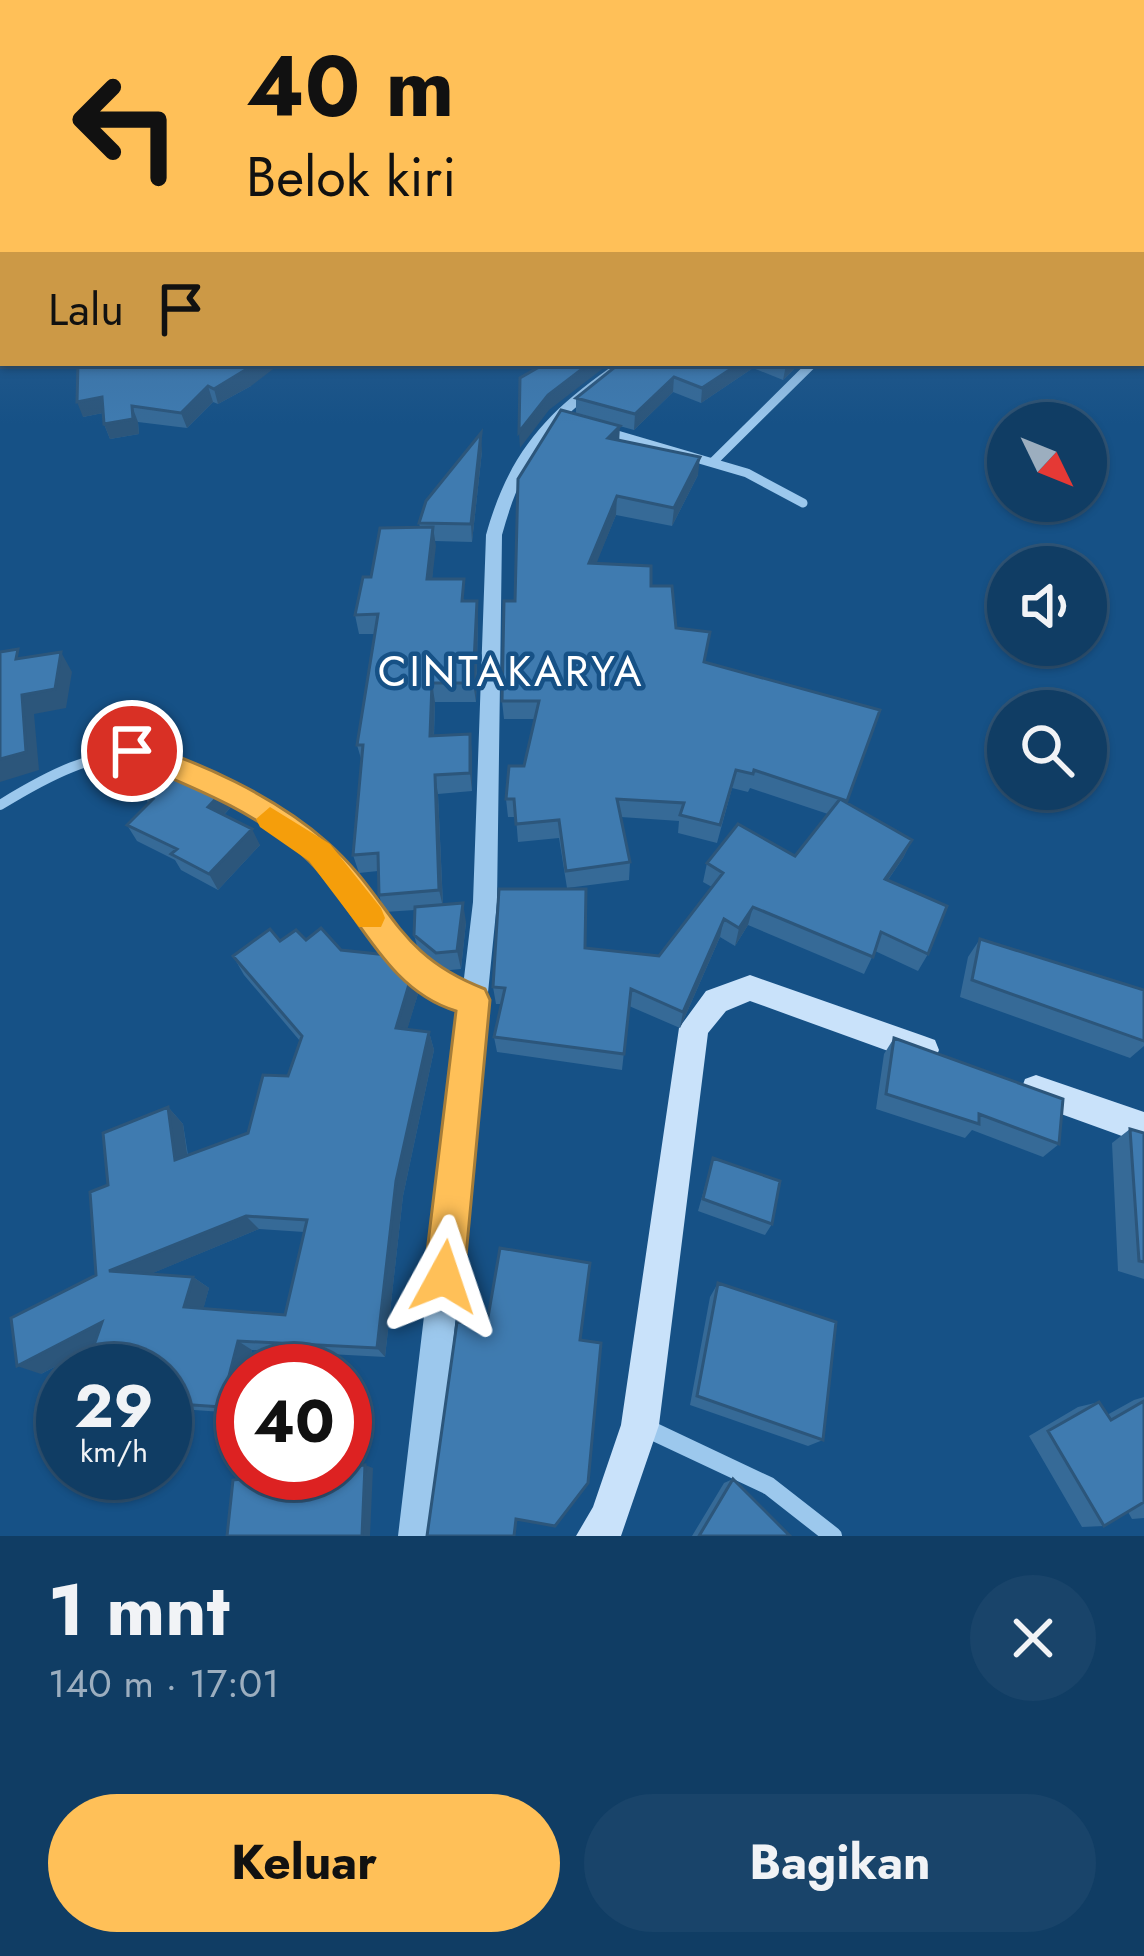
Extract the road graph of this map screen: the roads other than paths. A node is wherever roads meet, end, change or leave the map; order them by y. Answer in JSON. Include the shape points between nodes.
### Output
{"nodes":[{"id":1,"x":622,"y":366,"type":"edge"},
{"id":2,"x":810,"y":366,"type":"edge"},
{"id":3,"x":554,"y":416,"type":"junction"},
{"id":4,"x":576,"y":423,"type":"edge"},
{"id":5,"x":598,"y":429,"type":"edge"},
{"id":6,"x":712,"y":461,"type":"junction"},
{"id":7,"x":803,"y":503,"type":"dead end"},
{"id":8,"x":0,"y":806,"type":"edge"},
{"id":9,"x":474,"y":1000,"type":"junction"},
{"id":10,"x":946,"y":1058,"type":"edge"},
{"id":11,"x":1012,"y":1082,"type":"edge"},
{"id":12,"x":1144,"y":1129,"type":"edge"},
{"id":13,"x":640,"y":1425,"type":"junction"},
{"id":14,"x":416,"y":1536,"type":"edge"},
{"id":15,"x":596,"y":1536,"type":"edge"},
{"id":16,"x":833,"y":1536,"type":"edge"}],
"edges":[{"from":1,"to":3,"type":"street"},
{"from":2,"to":6,"type":"street"},
{"from":3,"to":4,"type":"street"},
{"from":3,"to":9,"type":"street","via":[[517,464],[494,535],[485,902]]},
{"from":5,"to":6,"type":"street"},
{"from":6,"to":7,"type":"street"},
{"from":8,"to":9,"type":"street","via":[[107,753],[132,751],[169,764],[320,853],[412,969]]},
{"from":9,"to":14,"type":"street"},
{"from":10,"to":13,"type":"main road","via":[[750,988],[716,1001],[694,1028],[687,1064]]},
{"from":11,"to":12,"type":"main road"},
{"from":13,"to":15,"type":"main road","via":[[609,1520]]},
{"from":13,"to":16,"type":"street","via":[[765,1481]]}]}
